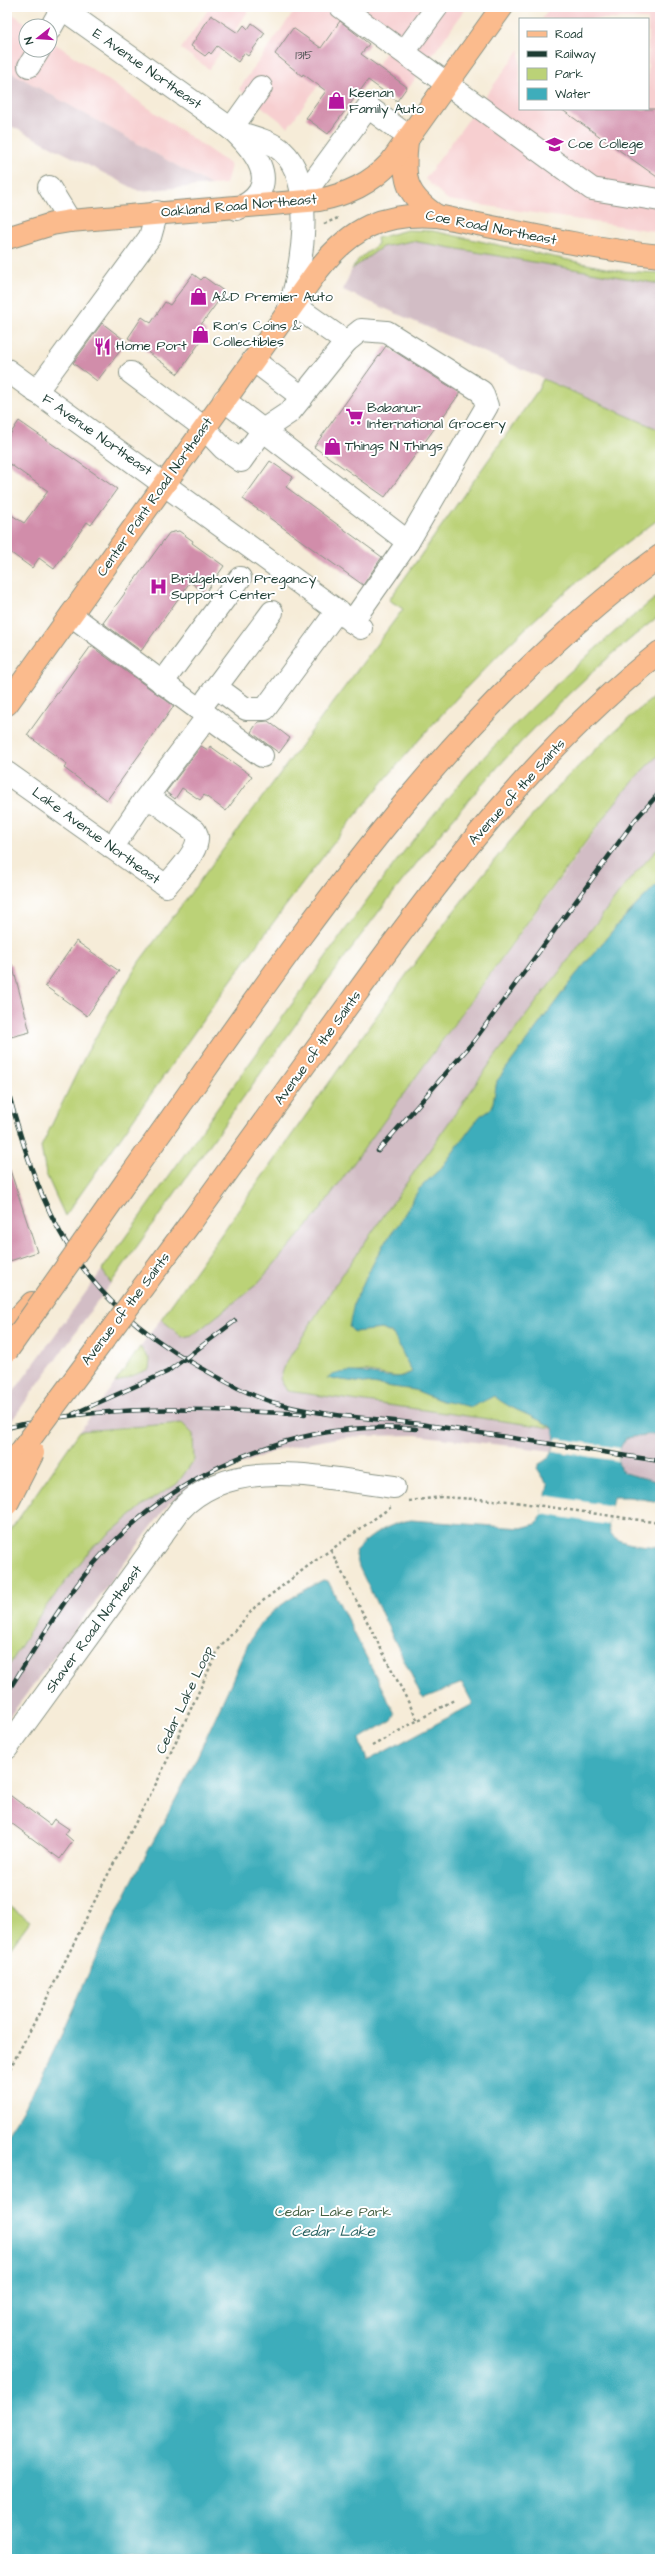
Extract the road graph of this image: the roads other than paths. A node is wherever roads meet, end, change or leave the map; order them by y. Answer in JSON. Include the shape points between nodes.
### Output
{"nodes":[{"id":1,"x":342,"y":7,"type":"edge"},
{"id":2,"x":437,"y":7,"type":"edge"},
{"id":3,"x":502,"y":7,"type":"edge"},
{"id":4,"x":61,"y":8,"type":"edge"},
{"id":5,"x":366,"y":14,"type":"edge"},
{"id":6,"x":56,"y":18,"type":"edge"},
{"id":7,"x":404,"y":52,"type":"junction"},
{"id":8,"x":448,"y":83,"type":"junction"},
{"id":9,"x":262,"y":87,"type":"dead end"},
{"id":10,"x":233,"y":130,"type":"junction"},
{"id":11,"x":408,"y":139,"type":"junction"},
{"id":12,"x":49,"y":187,"type":"dead end"},
{"id":13,"x":302,"y":199,"type":"junction"},
{"id":14,"x":660,"y":200,"type":"edge"},
{"id":15,"x":238,"y":209,"type":"junction"},
{"id":16,"x":156,"y":212,"type":"junction"},
{"id":17,"x":437,"y":216,"type":"junction"},
{"id":18,"x":70,"y":221,"type":"junction"},
{"id":19,"x":7,"y":238,"type":"edge"},
{"id":20,"x":660,"y":256,"type":"edge"},
{"id":21,"x":293,"y":304,"type":"junction"},
{"id":22,"x":346,"y":342,"type":"junction"},
{"id":23,"x":253,"y":360,"type":"junction"},
{"id":24,"x":7,"y":370,"type":"edge"},
{"id":25,"x":131,"y":373,"type":"dead end"},
{"id":26,"x":36,"y":392,"type":"junction"},
{"id":27,"x":302,"y":397,"type":"junction"},
{"id":28,"x":224,"y":400,"type":"junction"},
{"id":29,"x":203,"y":427,"type":"junction"},
{"id":30,"x":263,"y":430,"type":"junction"},
{"id":31,"x":165,"y":484,"type":"junction"},
{"id":32,"x":408,"y":542,"type":"junction"},
{"id":33,"x":660,"y":556,"type":"edge"},
{"id":34,"x":240,"y":578,"type":"dead end"},
{"id":35,"x":272,"y":612,"type":"dead end"},
{"id":36,"x":70,"y":615,"type":"junction"},
{"id":37,"x":350,"y":621,"type":"junction"},
{"id":38,"x":660,"y":652,"type":"edge"},
{"id":39,"x":162,"y":683,"type":"junction"},
{"id":40,"x":216,"y":687,"type":"junction"},
{"id":41,"x":7,"y":704,"type":"edge"},
{"id":42,"x":203,"y":713,"type":"junction"},
{"id":43,"x":262,"y":756,"type":"dead end"},
{"id":44,"x":7,"y":773,"type":"edge"},
{"id":45,"x":143,"y":802,"type":"junction"},
{"id":46,"x":112,"y":848,"type":"junction"},
{"id":47,"x":66,"y":1265,"type":"junction"},
{"id":48,"x":7,"y":1330,"type":"edge"},
{"id":49,"x":7,"y":1351,"type":"edge"},
{"id":50,"x":66,"y":1389,"type":"junction"},
{"id":51,"x":7,"y":1470,"type":"edge"},
{"id":52,"x":398,"y":1498,"type":"road end"},
{"id":53,"x":7,"y":1504,"type":"edge"},
{"id":54,"x":7,"y":1748,"type":"edge"}],
"edges":[{"from":1,"to":5,"type":"street"},
{"from":2,"to":7,"type":"street"},
{"from":3,"to":8,"type":"main road","name":"Oakland Road Northeast"},
{"from":4,"to":6,"type":"street"},
{"from":4,"to":10,"type":"street","name":"E Avenue Northeast"},
{"from":5,"to":7,"type":"street"},
{"from":7,"to":8,"type":"street"},
{"from":8,"to":11,"type":"main road","name":"Oakland Road Northeast"},
{"from":8,"to":14,"type":"street","via":[[592,190]]},
{"from":9,"to":10,"type":"street"},
{"from":10,"to":13,"type":"street","via":[[282,151],[298,174]]},
{"from":10,"to":15,"type":"street","via":[[249,145],[263,168],[259,195]]},
{"from":11,"to":13,"type":"main road","name":"Oakland Road Northeast","via":[[391,162],[369,182],[338,196]]},
{"from":11,"to":13,"type":"street","via":[[368,108]]},
{"from":11,"to":17,"type":"main road","via":[[405,169],[410,191],[421,205]]},
{"from":12,"to":18,"type":"street"},
{"from":13,"to":15,"type":"main road","name":"Oakland Road Northeast"},
{"from":13,"to":21,"type":"street"},
{"from":15,"to":16,"type":"main road","name":"Oakland Road Northeast"},
{"from":16,"to":18,"type":"main road","name":"Oakland Road Northeast"},
{"from":16,"to":26,"type":"street","via":[[150,237]]},
{"from":17,"to":20,"type":"main road","name":"Coe Road Northeast","via":[[537,237]]},
{"from":17,"to":21,"type":"main road","name":"Coe Road Northeast","via":[[390,218],[360,229],[334,250]]},
{"from":18,"to":19,"type":"main road","name":"Oakland Road Northeast"},
{"from":21,"to":22,"type":"street"},
{"from":21,"to":23,"type":"main road","name":"Center Point Road Northeast"},
{"from":22,"to":27,"type":"street"},
{"from":22,"to":32,"type":"street","via":[[361,330],[387,332],[482,392],[486,398],[487,406]]},
{"from":23,"to":27,"type":"street"},
{"from":23,"to":28,"type":"main road","name":"Center Point Road Northeast"},
{"from":24,"to":26,"type":"street","name":"F Avenue Northeast"},
{"from":25,"to":29,"type":"street"},
{"from":26,"to":31,"type":"street","name":"F Avenue Northeast"},
{"from":27,"to":30,"type":"street","via":[[290,412]]},
{"from":28,"to":29,"type":"main road","name":"Center Point Road Northeast"},
{"from":28,"to":30,"type":"street"},
{"from":29,"to":30,"type":"street","via":[[223,448],[241,460]]},
{"from":29,"to":31,"type":"main road","name":"Center Point Road Northeast"},
{"from":30,"to":32,"type":"street"},
{"from":31,"to":36,"type":"main road","name":"Center Point Road Northeast"},
{"from":31,"to":37,"type":"street","name":"F Avenue Northeast"},
{"from":32,"to":37,"type":"street"},
{"from":33,"to":47,"type":"main road","bridge":true,"via":[[591,611],[541,656],[494,703],[407,799],[304,934]]},
{"from":34,"to":39,"type":"street"},
{"from":35,"to":40,"type":"street"},
{"from":36,"to":39,"type":"street"},
{"from":36,"to":41,"type":"main road","name":"Center Point Road Northeast"},
{"from":37,"to":40,"type":"street","via":[[265,709],[246,710]]},
{"from":38,"to":50,"type":"main road","name":"Avenue of the Saints","bridge":true,"via":[[608,696],[568,735],[466,848]]},
{"from":39,"to":42,"type":"street"},
{"from":40,"to":42,"type":"street"},
{"from":42,"to":43,"type":"street"},
{"from":42,"to":45,"type":"street"},
{"from":44,"to":46,"type":"street","name":"Lake Avenue Northeast"},
{"from":45,"to":46,"type":"street"},
{"from":45,"to":46,"type":"street","name":"Lake Avenue Northeast","via":[[154,800],[195,831],[198,841],[190,856],[166,886]]},
{"from":47,"to":48,"type":"main road","bridge":true},
{"from":47,"to":49,"type":"main road","bridge":true},
{"from":50,"to":51,"type":"main road","name":"Avenue of the Saints","bridge":true},
{"from":50,"to":53,"type":"main road","bridge":true},
{"from":52,"to":54,"type":"street","name":"Shaver Road Northeast","via":[[284,1474],[225,1482],[193,1497],[180,1510]]}]}
